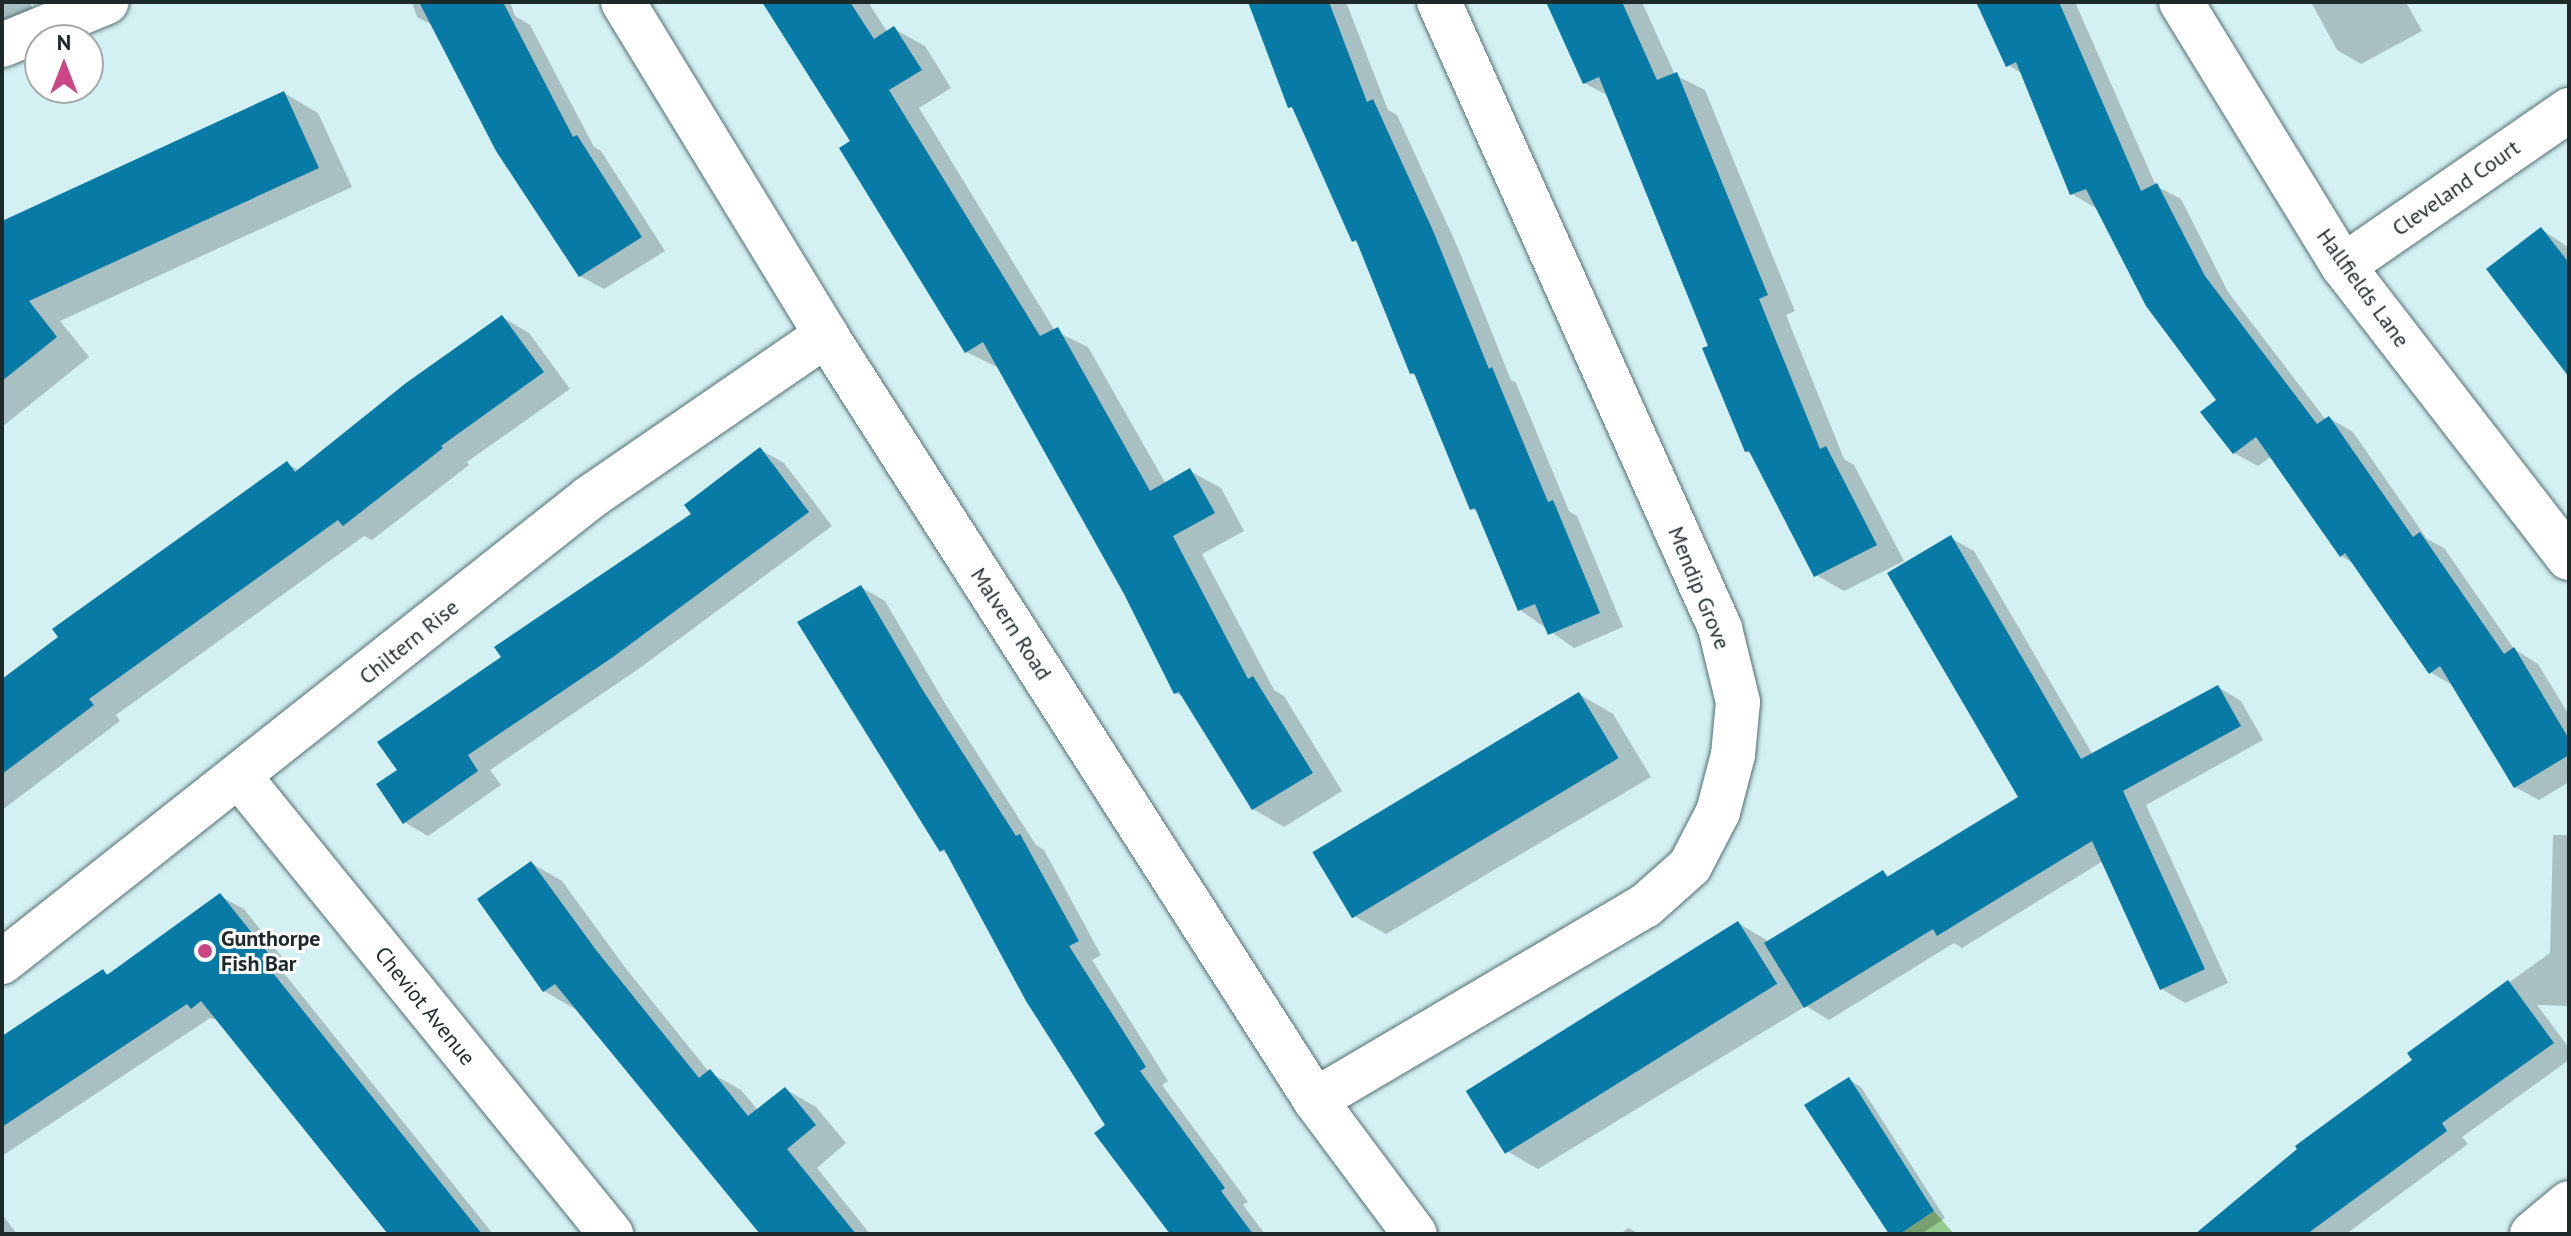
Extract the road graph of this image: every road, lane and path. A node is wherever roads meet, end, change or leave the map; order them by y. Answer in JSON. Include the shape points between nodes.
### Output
{"nodes":[{"id":1,"x":107,"y":2,"type":"edge"},
{"id":2,"x":623,"y":2,"type":"edge"},
{"id":3,"x":1439,"y":2,"type":"edge"},
{"id":4,"x":2181,"y":2,"type":"edge"},
{"id":5,"x":2,"y":45,"type":"edge"},
{"id":6,"x":2569,"y":110,"type":"edge"},
{"id":7,"x":2343,"y":266,"type":"junction"},
{"id":8,"x":826,"y":335,"type":"junction"},
{"id":9,"x":2569,"y":558,"type":"edge"},
{"id":10,"x":240,"y":777,"type":"junction"},
{"id":11,"x":2,"y":962,"type":"edge"},
{"id":12,"x":1315,"y":1100,"type":"junction"},
{"id":13,"x":2569,"y":1203,"type":"edge"},
{"id":14,"x":611,"y":1234,"type":"edge"},
{"id":15,"x":1415,"y":1234,"type":"edge"},
{"id":16,"x":2532,"y":1234,"type":"edge"}],
"edges":[{"from":1,"to":5,"type":"street"},
{"from":2,"to":8,"type":"street","name":"Malvern Road"},
{"from":3,"to":12,"type":"street","name":"Mendip Grove","via":[[1720,628],[1738,702],[1733,755],[1718,812],[1690,866],[1645,906]]},
{"from":4,"to":7,"type":"street","name":"Hallfields Lane"},
{"from":6,"to":7,"type":"street","name":"Cleveland Court"},
{"from":7,"to":9,"type":"street","name":"Hallfields Lane"},
{"from":8,"to":10,"type":"street","name":"Chiltern Rise","via":[[589,498]]},
{"from":8,"to":12,"type":"street","name":"Malvern Road"},
{"from":10,"to":11,"type":"street","name":"Chiltern Rise"},
{"from":10,"to":14,"type":"street","name":"Cheviot Avenue"},
{"from":12,"to":15,"type":"street","name":"Malvern Road"},
{"from":13,"to":16,"type":"street"}]}
